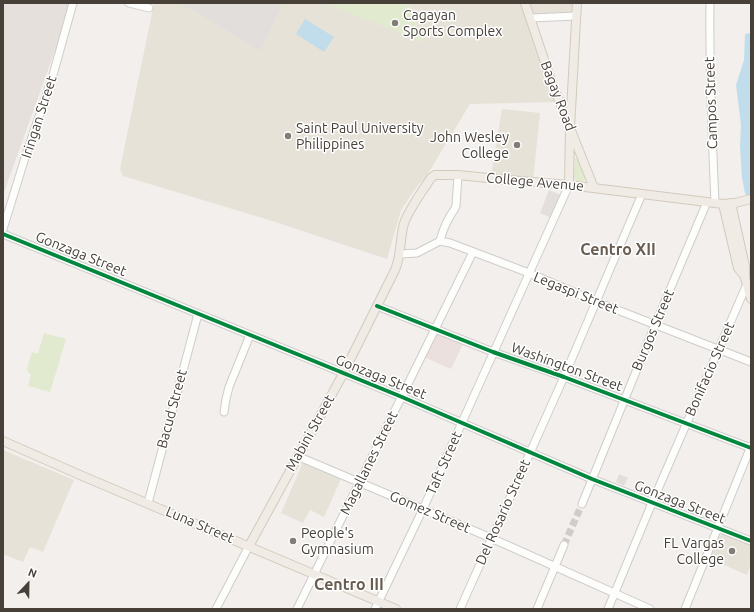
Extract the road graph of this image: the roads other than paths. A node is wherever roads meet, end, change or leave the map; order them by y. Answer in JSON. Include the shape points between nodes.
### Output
{"nodes":[{"id":1,"x":73,"y":3,"type":"edge"},
{"id":2,"x":129,"y":3,"type":"edge"},
{"id":3,"x":525,"y":3,"type":"edge"},
{"id":4,"x":577,"y":3,"type":"edge"},
{"id":5,"x":710,"y":3,"type":"edge"},
{"id":6,"x":149,"y":8,"type":"dead end"},
{"id":7,"x":576,"y":16,"type":"junction"},
{"id":8,"x":531,"y":18,"type":"junction"},
{"id":9,"x":570,"y":128,"type":"junction"},
{"id":10,"x":458,"y":175,"type":"junction"},
{"id":11,"x":569,"y":185,"type":"junction"},
{"id":12,"x":594,"y":188,"type":"junction"},
{"id":13,"x":642,"y":194,"type":"junction"},
{"id":14,"x":751,"y":199,"type":"edge"},
{"id":15,"x":719,"y":203,"type":"junction"},
{"id":16,"x":3,"y":230,"type":"edge"},
{"id":17,"x":3,"y":234,"type":"edge"},
{"id":18,"x":440,"y":241,"type":"junction"},
{"id":19,"x":473,"y":252,"type":"junction"},
{"id":20,"x":400,"y":254,"type":"junction"},
{"id":21,"x":529,"y":273,"type":"junction"},
{"id":22,"x":746,"y":281,"type":"junction"},
{"id":23,"x":751,"y":299,"type":"edge"},
{"id":24,"x":597,"y":302,"type":"junction"},
{"id":25,"x":377,"y":306,"type":"junction"},
{"id":26,"x":198,"y":314,"type":"junction"},
{"id":27,"x":655,"y":325,"type":"junction"},
{"id":28,"x":435,"y":329,"type":"junction"},
{"id":29,"x":250,"y":334,"type":"junction"},
{"id":30,"x":718,"y":350,"type":"junction"},
{"id":31,"x":493,"y":352,"type":"junction"},
{"id":32,"x":751,"y":362,"type":"edge"},
{"id":33,"x":343,"y":374,"type":"junction"},
{"id":34,"x":564,"y":377,"type":"junction"},
{"id":35,"x":402,"y":397,"type":"junction"},
{"id":36,"x":624,"y":400,"type":"junction"},
{"id":37,"x":224,"y":412,"type":"dead end"},
{"id":38,"x":462,"y":423,"type":"junction"},
{"id":39,"x":686,"y":423,"type":"junction"},
{"id":40,"x":3,"y":441,"type":"edge"},
{"id":41,"x":751,"y":447,"type":"edge"},
{"id":42,"x":530,"y":452,"type":"junction"},
{"id":43,"x":297,"y":456,"type":"junction"},
{"id":44,"x":592,"y":479,"type":"junction"},
{"id":45,"x":360,"y":482,"type":"junction"},
{"id":46,"x":652,"y":502,"type":"junction"},
{"id":47,"x":148,"y":503,"type":"junction"},
{"id":48,"x":582,"y":504,"type":"tunnel mouth"},
{"id":49,"x":423,"y":509,"type":"junction"},
{"id":50,"x":718,"y":528,"type":"junction"},
{"id":51,"x":491,"y":538,"type":"junction"},
{"id":52,"x":751,"y":541,"type":"edge"},
{"id":53,"x":249,"y":546,"type":"junction"},
{"id":54,"x":564,"y":546,"type":"tunnel mouth"},
{"id":55,"x":555,"y":567,"type":"junction"},
{"id":56,"x":314,"y":574,"type":"junction"},
{"id":57,"x":615,"y":593,"type":"junction"},
{"id":58,"x":377,"y":605,"type":"edge"},
{"id":59,"x":216,"y":609,"type":"edge"},
{"id":60,"x":297,"y":609,"type":"edge"},
{"id":61,"x":396,"y":609,"type":"edge"},
{"id":62,"x":460,"y":609,"type":"edge"},
{"id":63,"x":537,"y":609,"type":"edge"},
{"id":64,"x":608,"y":609,"type":"edge"},
{"id":65,"x":650,"y":609,"type":"edge"},
{"id":66,"x":685,"y":609,"type":"edge"}],
"edges":[{"from":1,"to":16,"type":"street","name":"Iringan Street","via":[[53,75]]},
{"from":2,"to":6,"type":"street"},
{"from":3,"to":8,"type":"main road","name":"Bagay Road"},
{"from":4,"to":7,"type":"main road"},
{"from":5,"to":15,"type":"street","name":"Campos Street","via":[[710,90]]},
{"from":7,"to":8,"type":"street"},
{"from":7,"to":9,"type":"main road"},
{"from":8,"to":9,"type":"main road","name":"Bagay Road"},
{"from":9,"to":11,"type":"main road"},
{"from":9,"to":12,"type":"main road","name":"Bagay Road"},
{"from":10,"to":11,"type":"main road","name":"College Avenue"},
{"from":10,"to":18,"type":"street","via":[[455,210]]},
{"from":10,"to":20,"type":"main road","name":"College Avenue","via":[[435,175],[432,178],[406,218]]},
{"from":11,"to":12,"type":"main road","name":"College Avenue"},
{"from":11,"to":21,"type":"street","name":"Taft Street"},
{"from":12,"to":13,"type":"main road","name":"College Avenue"},
{"from":13,"to":15,"type":"main road","name":"College Avenue"},
{"from":13,"to":24,"type":"street","name":"Del Rosario Street"},
{"from":14,"to":15,"type":"main road","name":"College Avenue"},
{"from":15,"to":22,"type":"main road","via":[[738,268]]},
{"from":15,"to":27,"type":"street","name":"Burgos Street"},
{"from":17,"to":26,"type":"street","name":"Gonzaga Street"},
{"from":18,"to":19,"type":"street","name":"Legaspi Street"},
{"from":18,"to":20,"type":"street","via":[[417,253]]},
{"from":19,"to":21,"type":"street","name":"Legaspi Street"},
{"from":19,"to":28,"type":"street","name":"Magallanes Street"},
{"from":20,"to":25,"type":"main road","name":"Mabini Street","via":[[398,264]]},
{"from":21,"to":24,"type":"street","name":"Legaspi Street"},
{"from":21,"to":31,"type":"street","name":"Taft Street"},
{"from":22,"to":23,"type":"main road"},
{"from":22,"to":30,"type":"street","name":"Bonifacio Street"},
{"from":24,"to":27,"type":"street","name":"Legaspi Street"},
{"from":24,"to":34,"type":"street","name":"Del Rosario Street"},
{"from":25,"to":28,"type":"street","name":"Washington Street"},
{"from":25,"to":33,"type":"main road","name":"Mabini Street"},
{"from":26,"to":29,"type":"street","name":"Gonzaga Street"},
{"from":26,"to":47,"type":"street","name":"Bacud Street"},
{"from":27,"to":30,"type":"street","name":"Legaspi Street"},
{"from":27,"to":36,"type":"street","name":"Burgos Street"},
{"from":28,"to":31,"type":"street","name":"Washington Street"},
{"from":28,"to":35,"type":"street","name":"Magallanes Street"},
{"from":29,"to":33,"type":"street","name":"Gonzaga Street"},
{"from":29,"to":37,"type":"street","via":[[229,387]]},
{"from":30,"to":32,"type":"street","name":"Legaspi Street"},
{"from":30,"to":39,"type":"street","name":"Bonifacio Street"},
{"from":31,"to":34,"type":"street","name":"Washington Street"},
{"from":31,"to":38,"type":"street","name":"Taft Street"},
{"from":33,"to":35,"type":"street","name":"Gonzaga Street"},
{"from":33,"to":43,"type":"main road","name":"Mabini Street"},
{"from":34,"to":36,"type":"street","name":"Washington Street"},
{"from":34,"to":42,"type":"street","name":"Del Rosario Street"},
{"from":35,"to":38,"type":"street","name":"Gonzaga Street"},
{"from":35,"to":45,"type":"street","name":"Magallanes Street"},
{"from":36,"to":39,"type":"street","name":"Washington Street"},
{"from":36,"to":44,"type":"street","name":"Burgos Street"},
{"from":38,"to":42,"type":"street","name":"Gonzaga Street"},
{"from":38,"to":49,"type":"street","name":"Taft Street"},
{"from":39,"to":41,"type":"street","name":"Washington Street"},
{"from":39,"to":46,"type":"street","name":"Bonifacio Street"},
{"from":40,"to":47,"type":"main road","name":"Luna Street"},
{"from":41,"to":50,"type":"street"},
{"from":42,"to":44,"type":"street","name":"Gonzaga Street"},
{"from":42,"to":51,"type":"street","name":"Del Rosario Street"},
{"from":43,"to":45,"type":"street","name":"Gomez Street"},
{"from":43,"to":53,"type":"main road","name":"Mabini Street"},
{"from":44,"to":46,"type":"street","name":"Gonzaga Street"},
{"from":44,"to":48,"type":"street","name":"Burgos Street"},
{"from":45,"to":49,"type":"street","name":"Gomez Street"},
{"from":45,"to":56,"type":"street","name":"Magallanes Street"},
{"from":46,"to":50,"type":"street","name":"Gonzaga Street"},
{"from":46,"to":57,"type":"street","name":"Bonifacio Street"},
{"from":47,"to":53,"type":"main road","name":"Luna Street"},
{"from":49,"to":51,"type":"street","name":"Gomez Street"},
{"from":49,"to":58,"type":"street","name":"Taft Street"},
{"from":50,"to":52,"type":"street","name":"Gonzaga Street"},
{"from":50,"to":66,"type":"street"},
{"from":51,"to":55,"type":"street","name":"Gomez Street"},
{"from":51,"to":62,"type":"street","name":"Del Rosario Street"},
{"from":53,"to":56,"type":"main road","name":"Luna Street"},
{"from":53,"to":59,"type":"street","name":"Mabini Street"},
{"from":54,"to":55,"type":"street"},
{"from":55,"to":57,"type":"street","name":"Gomez Street"},
{"from":55,"to":63,"type":"street"},
{"from":56,"to":58,"type":"main road","name":"Luna Street"},
{"from":56,"to":60,"type":"street","name":"Magallanes Street"},
{"from":57,"to":64,"type":"street","name":"Bonifacio Street"},
{"from":57,"to":65,"type":"street","name":"Gomez Street"},
{"from":58,"to":61,"type":"main road","name":"Luna Street"}]}
